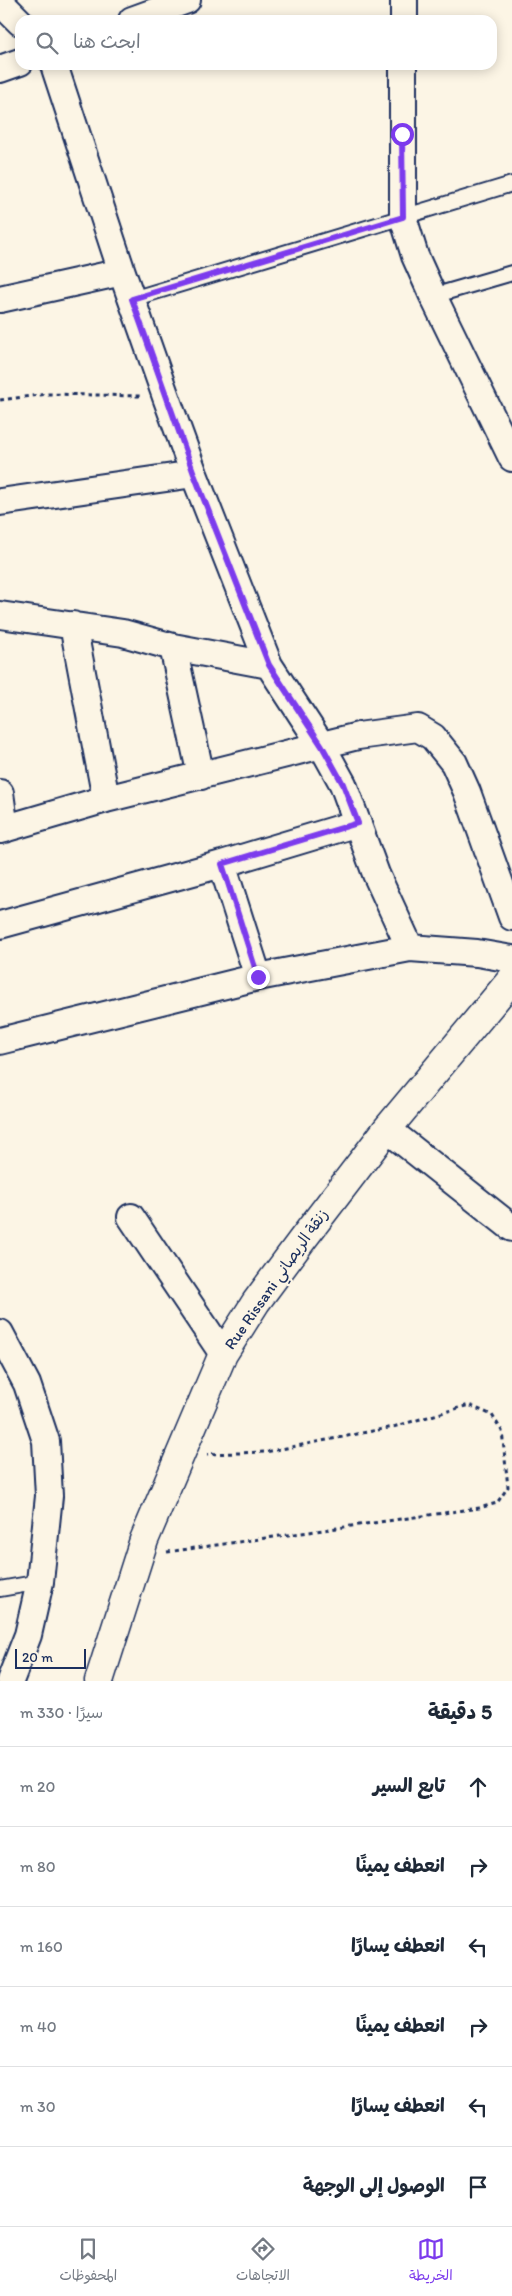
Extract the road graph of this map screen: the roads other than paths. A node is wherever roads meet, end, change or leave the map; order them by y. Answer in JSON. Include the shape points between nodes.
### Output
{"nodes":[{"id":1,"x":404,"y":0,"type":"edge"},
{"id":2,"x":0,"y":2,"type":"edge"},
{"id":3,"x":170,"y":2,"type":"edge"},
{"id":4,"x":143,"y":15,"type":"edge"},
{"id":5,"x":404,"y":15,"type":"edge"},
{"id":6,"x":15,"y":17,"type":"edge"},
{"id":7,"x":15,"y":64,"type":"edge"},
{"id":8,"x":0,"y":69,"type":"edge"},
{"id":9,"x":56,"y":70,"type":"edge"},
{"id":10,"x":403,"y":70,"type":"edge"},
{"id":11,"x":512,"y":184,"type":"edge"},
{"id":12,"x":403,"y":217,"type":"junction"},
{"id":13,"x":122,"y":272,"type":"junction"},
{"id":14,"x":512,"y":273,"type":"edge"},
{"id":15,"x":433,"y":296,"type":"junction"},
{"id":16,"x":0,"y":299,"type":"edge"},
{"id":17,"x":132,"y":299,"type":"junction"},
{"id":18,"x":512,"y":458,"type":"edge"},
{"id":19,"x":194,"y":474,"type":"junction"},
{"id":20,"x":0,"y":502,"type":"edge"},
{"id":21,"x":0,"y":615,"type":"edge"},
{"id":22,"x":73,"y":625,"type":"junction"},
{"id":23,"x":173,"y":647,"type":"junction"},
{"id":24,"x":269,"y":665,"type":"junction"},
{"id":25,"x":322,"y":746,"type":"junction"},
{"id":26,"x":201,"y":776,"type":"junction"},
{"id":27,"x":0,"y":793,"type":"edge"},
{"id":28,"x":106,"y":799,"type":"junction"},
{"id":29,"x":358,"y":823,"type":"junction"},
{"id":30,"x":2,"y":829,"type":"edge"},
{"id":31,"x":222,"y":864,"type":"junction"},
{"id":32,"x":512,"y":917,"type":"edge"},
{"id":33,"x":0,"y":925,"type":"edge"},
{"id":34,"x":410,"y":948,"type":"junction"},
{"id":35,"x":512,"y":959,"type":"edge"},
{"id":36,"x":258,"y":977,"type":"junction"},
{"id":37,"x":512,"y":979,"type":"edge"},
{"id":38,"x":0,"y":1041,"type":"edge"},
{"id":39,"x":387,"y":1129,"type":"junction"},
{"id":40,"x":131,"y":1217,"type":"dead end"},
{"id":41,"x":512,"y":1228,"type":"edge"},
{"id":42,"x":0,"y":1333,"type":"edge"},
{"id":43,"x":223,"y":1354,"type":"junction"},
{"id":44,"x":40,"y":1582,"type":"junction"},
{"id":45,"x":0,"y":1589,"type":"edge"},
{"id":46,"x":10,"y":1681,"type":"edge"},
{"id":47,"x":99,"y":1681,"type":"edge"}],
"edges":[{"from":1,"to":5,"type":"street"},
{"from":2,"to":6,"type":"street"},
{"from":3,"to":4,"type":"street"},
{"from":7,"to":8,"type":"street"},
{"from":9,"to":13,"type":"street"},
{"from":10,"to":12,"type":"street"},
{"from":11,"to":12,"type":"lane"},
{"from":12,"to":15,"type":"street","via":[[415,256]]},
{"from":12,"to":17,"type":"lane"},
{"from":13,"to":16,"type":"street"},
{"from":13,"to":17,"type":"street"},
{"from":14,"to":15,"type":"lane"},
{"from":15,"to":18,"type":"street"},
{"from":17,"to":19,"type":"street"},
{"from":19,"to":20,"type":"street"},
{"from":19,"to":24,"type":"street"},
{"from":21,"to":22,"type":"street"},
{"from":22,"to":23,"type":"street","via":[[123,633]]},
{"from":22,"to":28,"type":"street"},
{"from":23,"to":24,"type":"street"},
{"from":23,"to":26,"type":"street"},
{"from":24,"to":25,"type":"street"},
{"from":25,"to":26,"type":"street"},
{"from":25,"to":29,"type":"street","via":[[343,784]]},
{"from":25,"to":32,"type":"street","via":[[358,736],[418,728],[433,737],[454,763],[467,792]]},
{"from":26,"to":28,"type":"street"},
{"from":27,"to":30,"type":"street"},
{"from":28,"to":30,"type":"street"},
{"from":29,"to":31,"type":"street"},
{"from":29,"to":34,"type":"street","via":[[376,874]]},
{"from":31,"to":33,"type":"street"},
{"from":31,"to":36,"type":"street"},
{"from":34,"to":35,"type":"street"},
{"from":34,"to":36,"type":"street"},
{"from":36,"to":38,"type":"street"},
{"from":37,"to":39,"type":"main road","name":"Rue Rissani زنقة الريصاني"},
{"from":39,"to":41,"type":"street"},
{"from":39,"to":43,"type":"main road","name":"Rue Rissani زنقة الريصاني","via":[[273,1279]]},
{"from":40,"to":43,"type":"street"},
{"from":42,"to":44,"type":"street","via":[[26,1384],[46,1441],[49,1496]]},
{"from":43,"to":47,"type":"main road","name":"Rue Rissani زنقة الريصاني","via":[[144,1540]]},
{"from":44,"to":45,"type":"lane"},
{"from":44,"to":46,"type":"street","via":[[28,1635]]}]}
